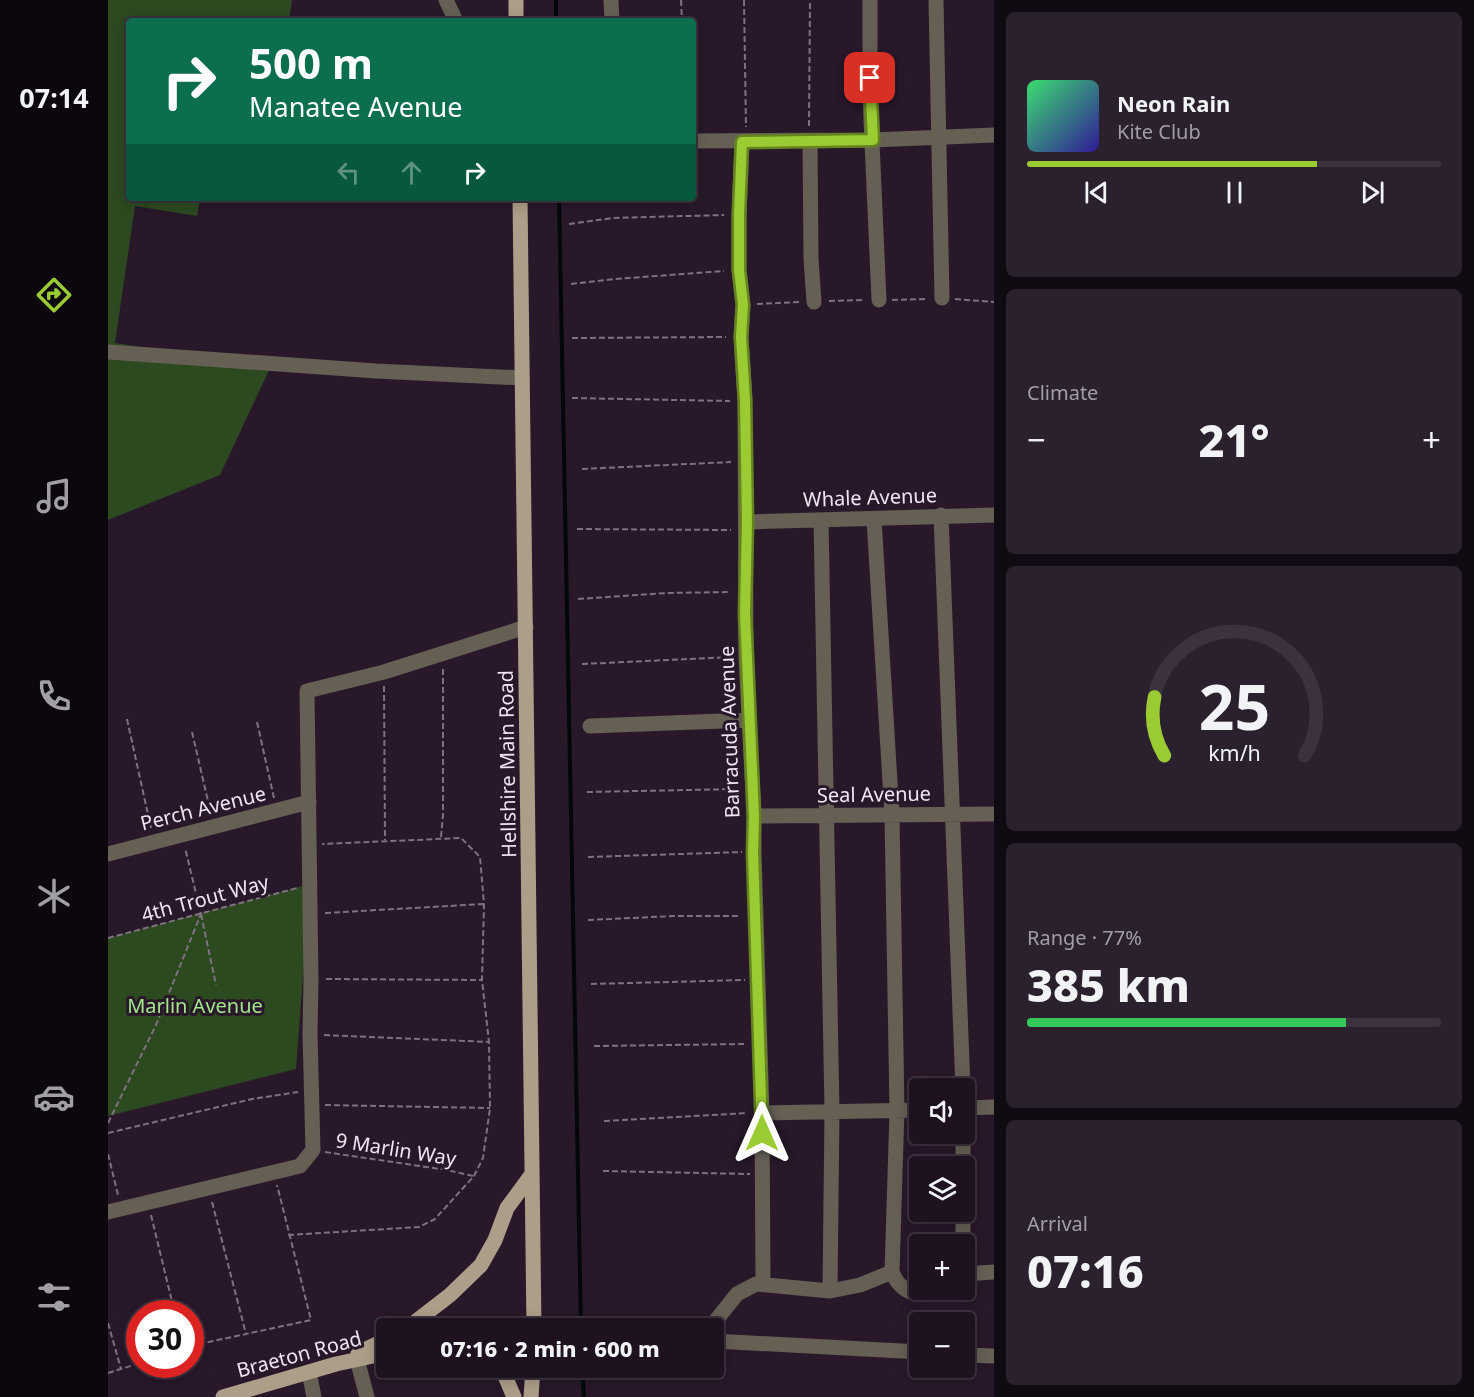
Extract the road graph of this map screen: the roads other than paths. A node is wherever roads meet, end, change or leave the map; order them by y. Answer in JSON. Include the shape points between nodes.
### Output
{"nodes":[{"id":1,"x":446,"y":0,"type":"edge"},
{"id":2,"x":516,"y":0,"type":"edge"},
{"id":3,"x":611,"y":0,"type":"edge"},
{"id":4,"x":870,"y":0,"type":"edge"},
{"id":5,"x":936,"y":0,"type":"edge"},
{"id":6,"x":455,"y":18,"type":"edge"},
{"id":7,"x":516,"y":18,"type":"edge"},
{"id":8,"x":612,"y":18,"type":"edge"},
{"id":9,"x":994,"y":135,"type":"edge"},
{"id":10,"x":938,"y":139,"type":"junction"},
{"id":11,"x":873,"y":140,"type":"junction"},
{"id":12,"x":696,"y":141,"type":"edge"},
{"id":13,"x":810,"y":141,"type":"junction"},
{"id":14,"x":745,"y":142,"type":"junction"},
{"id":15,"x":520,"y":201,"type":"edge"},
{"id":16,"x":942,"y":298,"type":"dead end"},
{"id":17,"x":879,"y":300,"type":"dead end"},
{"id":18,"x":814,"y":302,"type":"dead end"},
{"id":19,"x":108,"y":352,"type":"edge"},
{"id":20,"x":522,"y":378,"type":"junction"},
{"id":21,"x":940,"y":515,"type":"junction"},
{"id":22,"x":994,"y":515,"type":"edge"},
{"id":23,"x":874,"y":519,"type":"junction"},
{"id":24,"x":821,"y":520,"type":"junction"},
{"id":25,"x":746,"y":526,"type":"junction"},
{"id":26,"x":526,"y":627,"type":"junction"},
{"id":27,"x":749,"y":720,"type":"junction"},
{"id":28,"x":590,"y":726,"type":"dead end"},
{"id":29,"x":309,"y":802,"type":"junction"},
{"id":30,"x":954,"y":813,"type":"junction"},
{"id":31,"x":994,"y":814,"type":"edge"},
{"id":32,"x":892,"y":815,"type":"junction"},
{"id":33,"x":754,"y":816,"type":"junction"},
{"id":34,"x":825,"y":816,"type":"junction"},
{"id":35,"x":108,"y":854,"type":"edge"},
{"id":36,"x":963,"y":1078,"type":"edge"},
{"id":37,"x":994,"y":1107,"type":"edge"},
{"id":38,"x":975,"y":1108,"type":"edge"},
{"id":39,"x":909,"y":1110,"type":"edge"},
{"id":40,"x":832,"y":1111,"type":"junction"},
{"id":41,"x":897,"y":1111,"type":"junction"},
{"id":42,"x":762,"y":1113,"type":"junction"},
{"id":43,"x":532,"y":1173,"type":"junction"},
{"id":44,"x":115,"y":1211,"type":"edge"},
{"id":45,"x":892,"y":1272,"type":"junction"},
{"id":46,"x":994,"y":1272,"type":"edge"},
{"id":47,"x":975,"y":1273,"type":"edge"},
{"id":48,"x":763,"y":1284,"type":"junction"},
{"id":49,"x":830,"y":1291,"type":"junction"},
{"id":50,"x":909,"y":1292,"type":"edge"},
{"id":51,"x":420,"y":1318,"type":"edge"},
{"id":52,"x":534,"y":1318,"type":"edge"},
{"id":53,"x":718,"y":1318,"type":"edge"},
{"id":54,"x":724,"y":1342,"type":"edge"},
{"id":55,"x":376,"y":1344,"type":"edge"},
{"id":56,"x":909,"y":1351,"type":"edge"},
{"id":57,"x":376,"y":1355,"type":"edge"},
{"id":58,"x":975,"y":1355,"type":"edge"},
{"id":59,"x":994,"y":1356,"type":"edge"},
{"id":60,"x":357,"y":1359,"type":"junction"},
{"id":61,"x":336,"y":1364,"type":"junction"},
{"id":62,"x":309,"y":1372,"type":"junction"},
{"id":63,"x":506,"y":1378,"type":"edge"},
{"id":64,"x":532,"y":1378,"type":"edge"},
{"id":65,"x":223,"y":1397,"type":"edge"},
{"id":66,"x":315,"y":1397,"type":"edge"},
{"id":67,"x":367,"y":1397,"type":"edge"},
{"id":68,"x":514,"y":1397,"type":"edge"},
{"id":69,"x":531,"y":1397,"type":"edge"}],
"edges":[{"from":1,"to":6,"type":"street"},
{"from":2,"to":7,"type":"main road"},
{"from":3,"to":8,"type":"street"},
{"from":4,"to":11,"type":"street"},
{"from":5,"to":10,"type":"street"},
{"from":9,"to":10,"type":"street"},
{"from":10,"to":11,"type":"street"},
{"from":10,"to":16,"type":"street"},
{"from":11,"to":13,"type":"street"},
{"from":11,"to":17,"type":"street"},
{"from":12,"to":14,"type":"street"},
{"from":13,"to":14,"type":"street"},
{"from":13,"to":18,"type":"street"},
{"from":14,"to":25,"type":"street","name":"Barracuda Avenue","via":[[739,270],[743,305]]},
{"from":15,"to":20,"type":"main road","name":"Hellshire Main Road"},
{"from":19,"to":20,"type":"street"},
{"from":20,"to":26,"type":"main road","name":"Hellshire Main Road"},
{"from":21,"to":22,"type":"street","name":"Whale Avenue"},
{"from":21,"to":23,"type":"street","name":"Whale Avenue"},
{"from":21,"to":30,"type":"street"},
{"from":23,"to":24,"type":"street","name":"Whale Avenue"},
{"from":23,"to":32,"type":"street"},
{"from":24,"to":25,"type":"street","name":"Whale Avenue"},
{"from":24,"to":34,"type":"street"},
{"from":25,"to":27,"type":"street","name":"Barracuda Avenue"},
{"from":26,"to":29,"type":"street","via":[[384,672],[307,691]]},
{"from":26,"to":43,"type":"main road","name":"Hellshire Main Road"},
{"from":27,"to":28,"type":"street"},
{"from":27,"to":33,"type":"street","name":"Barracuda Avenue"},
{"from":29,"to":35,"type":"street","name":"Perch Avenue"},
{"from":29,"to":44,"type":"street","via":[[313,1150],[300,1166]]},
{"from":30,"to":31,"type":"street","name":"Seal Avenue"},
{"from":30,"to":32,"type":"street","name":"Seal Avenue"},
{"from":30,"to":36,"type":"street"},
{"from":32,"to":34,"type":"street","name":"Seal Avenue"},
{"from":32,"to":41,"type":"street"},
{"from":33,"to":34,"type":"street","name":"Seal Avenue"},
{"from":33,"to":42,"type":"street","name":"Barracuda Avenue"},
{"from":34,"to":40,"type":"street"},
{"from":37,"to":38,"type":"street"},
{"from":39,"to":41,"type":"street"},
{"from":40,"to":41,"type":"street"},
{"from":40,"to":42,"type":"street"},
{"from":40,"to":49,"type":"street"},
{"from":41,"to":45,"type":"street"},
{"from":42,"to":48,"type":"street","name":"Barracuda Avenue"},
{"from":43,"to":51,"type":"main road","via":[[507,1208],[481,1265]]},
{"from":43,"to":52,"type":"main road","name":"Hellshire Main Road"},
{"from":45,"to":49,"type":"street","via":[[860,1285]]},
{"from":45,"to":50,"type":"street","via":[[897,1284]]},
{"from":46,"to":47,"type":"street"},
{"from":48,"to":49,"type":"street"},
{"from":48,"to":53,"type":"street","via":[[737,1294]]},
{"from":54,"to":56,"type":"street"},
{"from":55,"to":61,"type":"main road"},
{"from":57,"to":60,"type":"main road","name":"Braeton Road"},
{"from":58,"to":59,"type":"street"},
{"from":60,"to":61,"type":"main road","name":"Braeton Road"},
{"from":60,"to":67,"type":"street"},
{"from":61,"to":62,"type":"main road","name":"Braeton Road"},
{"from":62,"to":65,"type":"main road","name":"Braeton Road"},
{"from":62,"to":66,"type":"street"},
{"from":63,"to":68,"type":"main road"},
{"from":64,"to":69,"type":"main road"}]}
